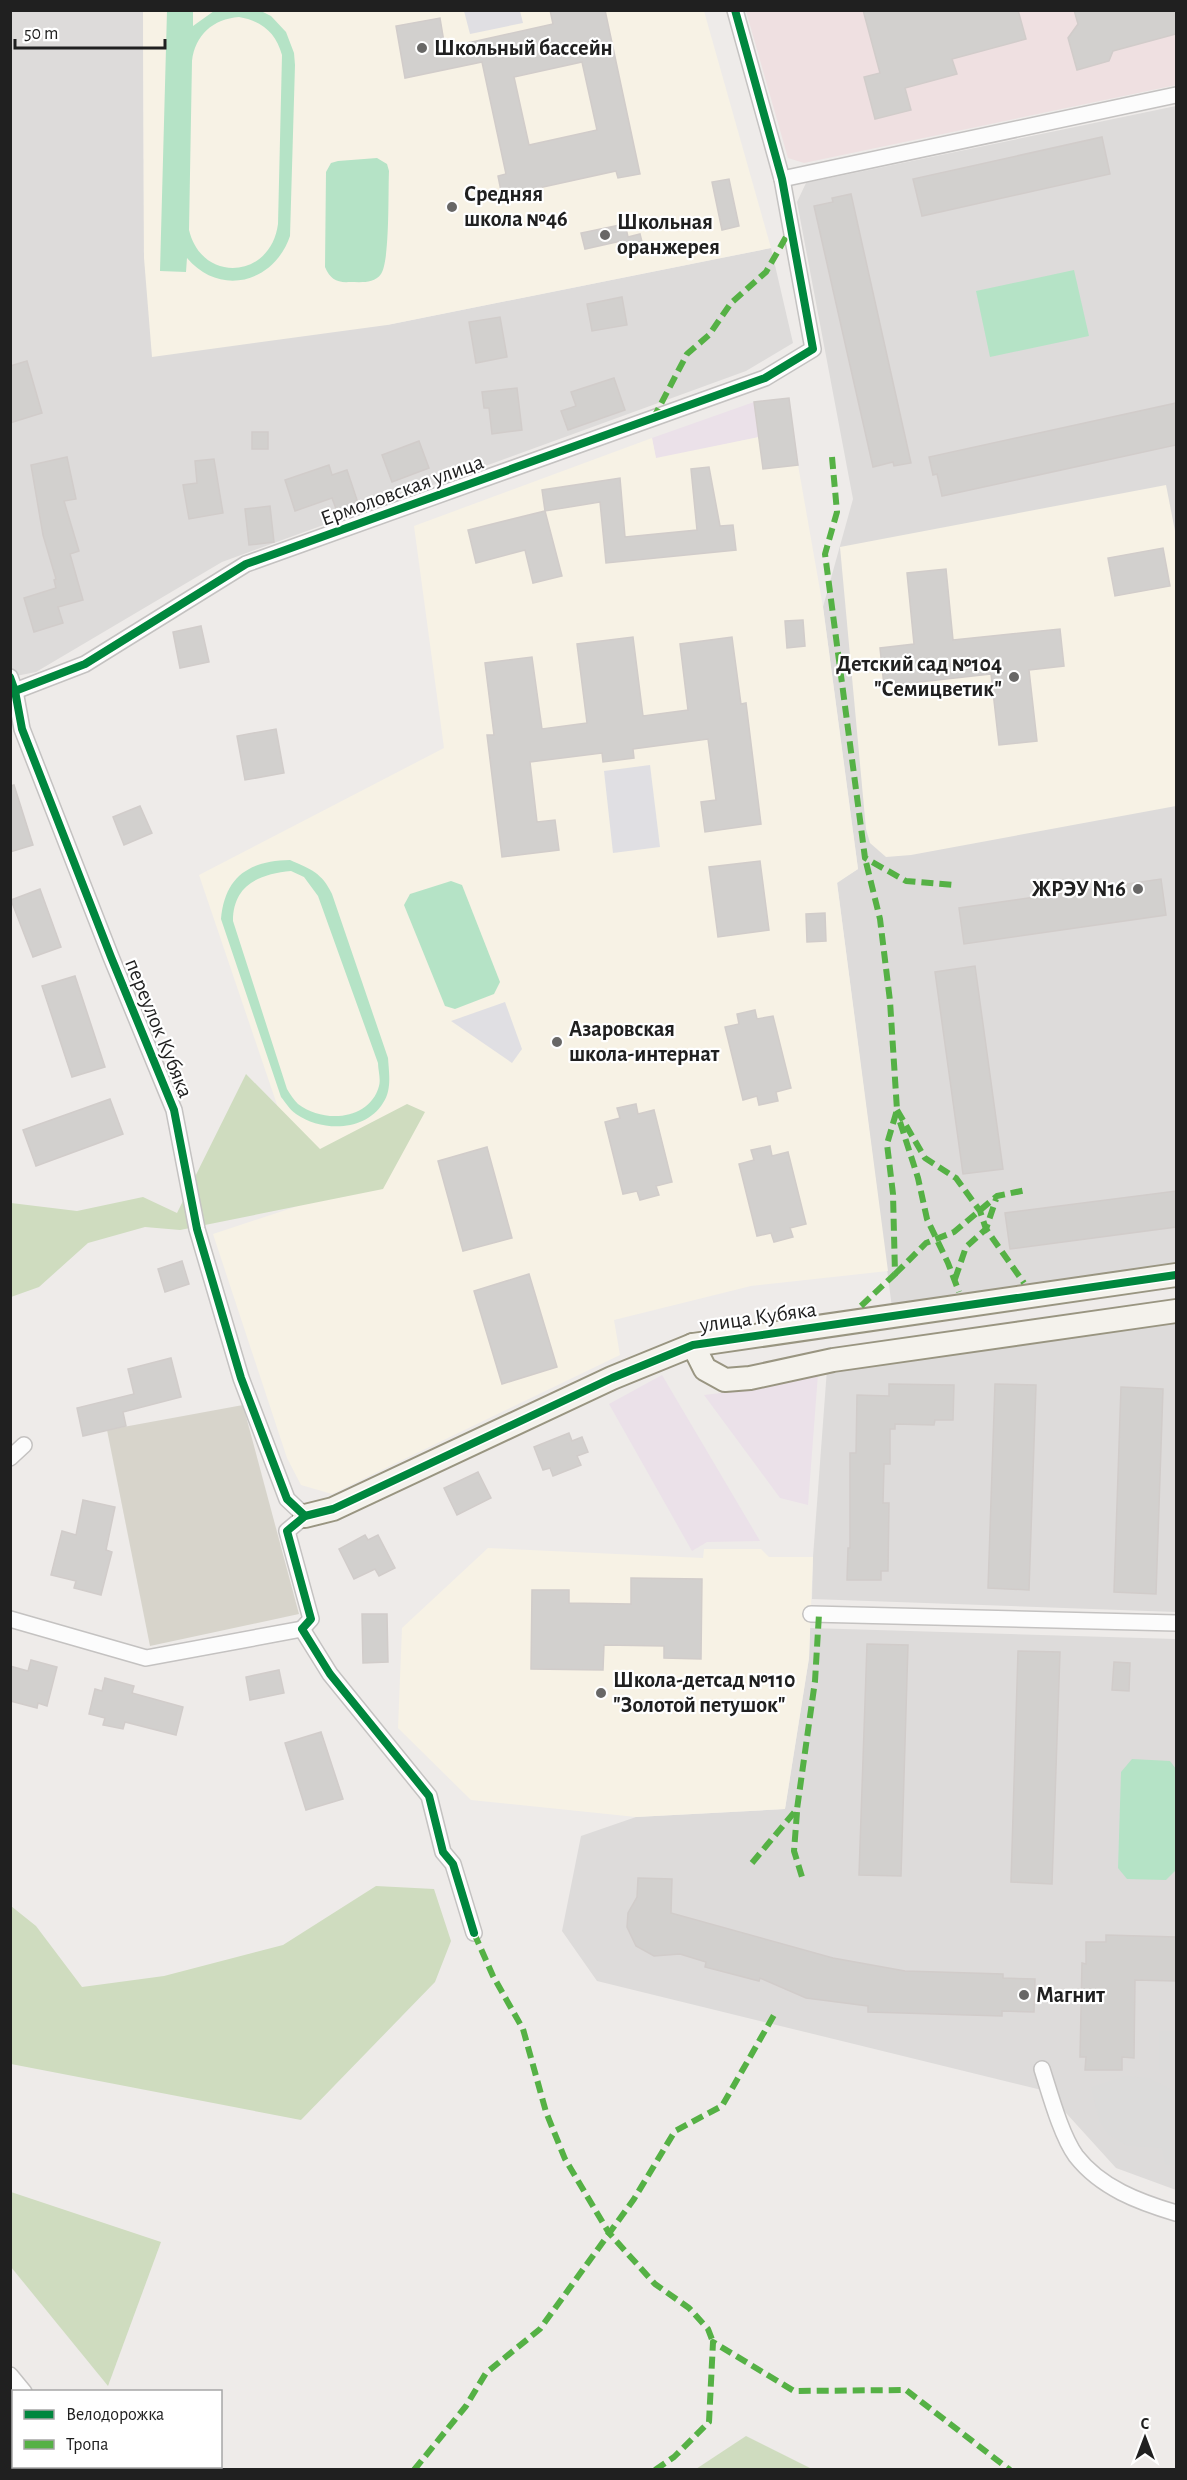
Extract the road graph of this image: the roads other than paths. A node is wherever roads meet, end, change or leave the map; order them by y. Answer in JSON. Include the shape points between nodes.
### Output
{"nodes":[{"id":1,"x":735,"y":10,"type":"edge"},
{"id":2,"x":1176,"y":95,"type":"edge"},
{"id":3,"x":782,"y":179,"type":"junction"},
{"id":4,"x":12,"y":687,"type":"edge"},
{"id":5,"x":1176,"y":1275,"type":"edge"},
{"id":6,"x":1176,"y":1311,"type":"edge"},
{"id":7,"x":693,"y":1344,"type":"junction"},
{"id":8,"x":24,"y":1445,"type":"dead end"},
{"id":9,"x":10,"y":1458,"type":"edge"},
{"id":10,"x":305,"y":1516,"type":"junction"},
{"id":11,"x":811,"y":1614,"type":"dead end"},
{"id":12,"x":10,"y":1619,"type":"edge"},
{"id":13,"x":1176,"y":1623,"type":"edge"},
{"id":14,"x":302,"y":1629,"type":"junction"},
{"id":15,"x":474,"y":1933,"type":"dead end"},
{"id":16,"x":1042,"y":2069,"type":"dead end"},
{"id":17,"x":1176,"y":2213,"type":"edge"},
{"id":18,"x":10,"y":2375,"type":"edge"},
{"id":19,"x":23,"y":2390,"type":"edge"}],
"edges":[{"from":1,"to":3,"type":"street"},
{"from":2,"to":3,"type":"street"},
{"from":3,"to":4,"type":"street","name":"Ермоловская улица","via":[[813,349],[765,378],[246,564],[85,664]]},
{"from":4,"to":10,"type":"street","name":"переулок Кубяка","via":[[22,729],[174,1110],[197,1229],[241,1378],[287,1499]]},
{"from":5,"to":7,"type":"street","name":"улица Кубяка"},
{"from":6,"to":7,"type":"street","name":"улица Кубяка","via":[[833,1360],[725,1380],[705,1369]]},
{"from":7,"to":10,"type":"street","name":"улица Кубяка","via":[[333,1509]]},
{"from":8,"to":9,"type":"street"},
{"from":10,"to":14,"type":"street","via":[[287,1531],[310,1619]]},
{"from":11,"to":13,"type":"street"},
{"from":12,"to":14,"type":"street","via":[[146,1658]]},
{"from":14,"to":15,"type":"street","via":[[330,1674],[429,1796],[443,1852],[453,1864]]},
{"from":16,"to":17,"type":"street","via":[[1076,2155],[1100,2179],[1138,2202]]},
{"from":18,"to":19,"type":"street"}]}
